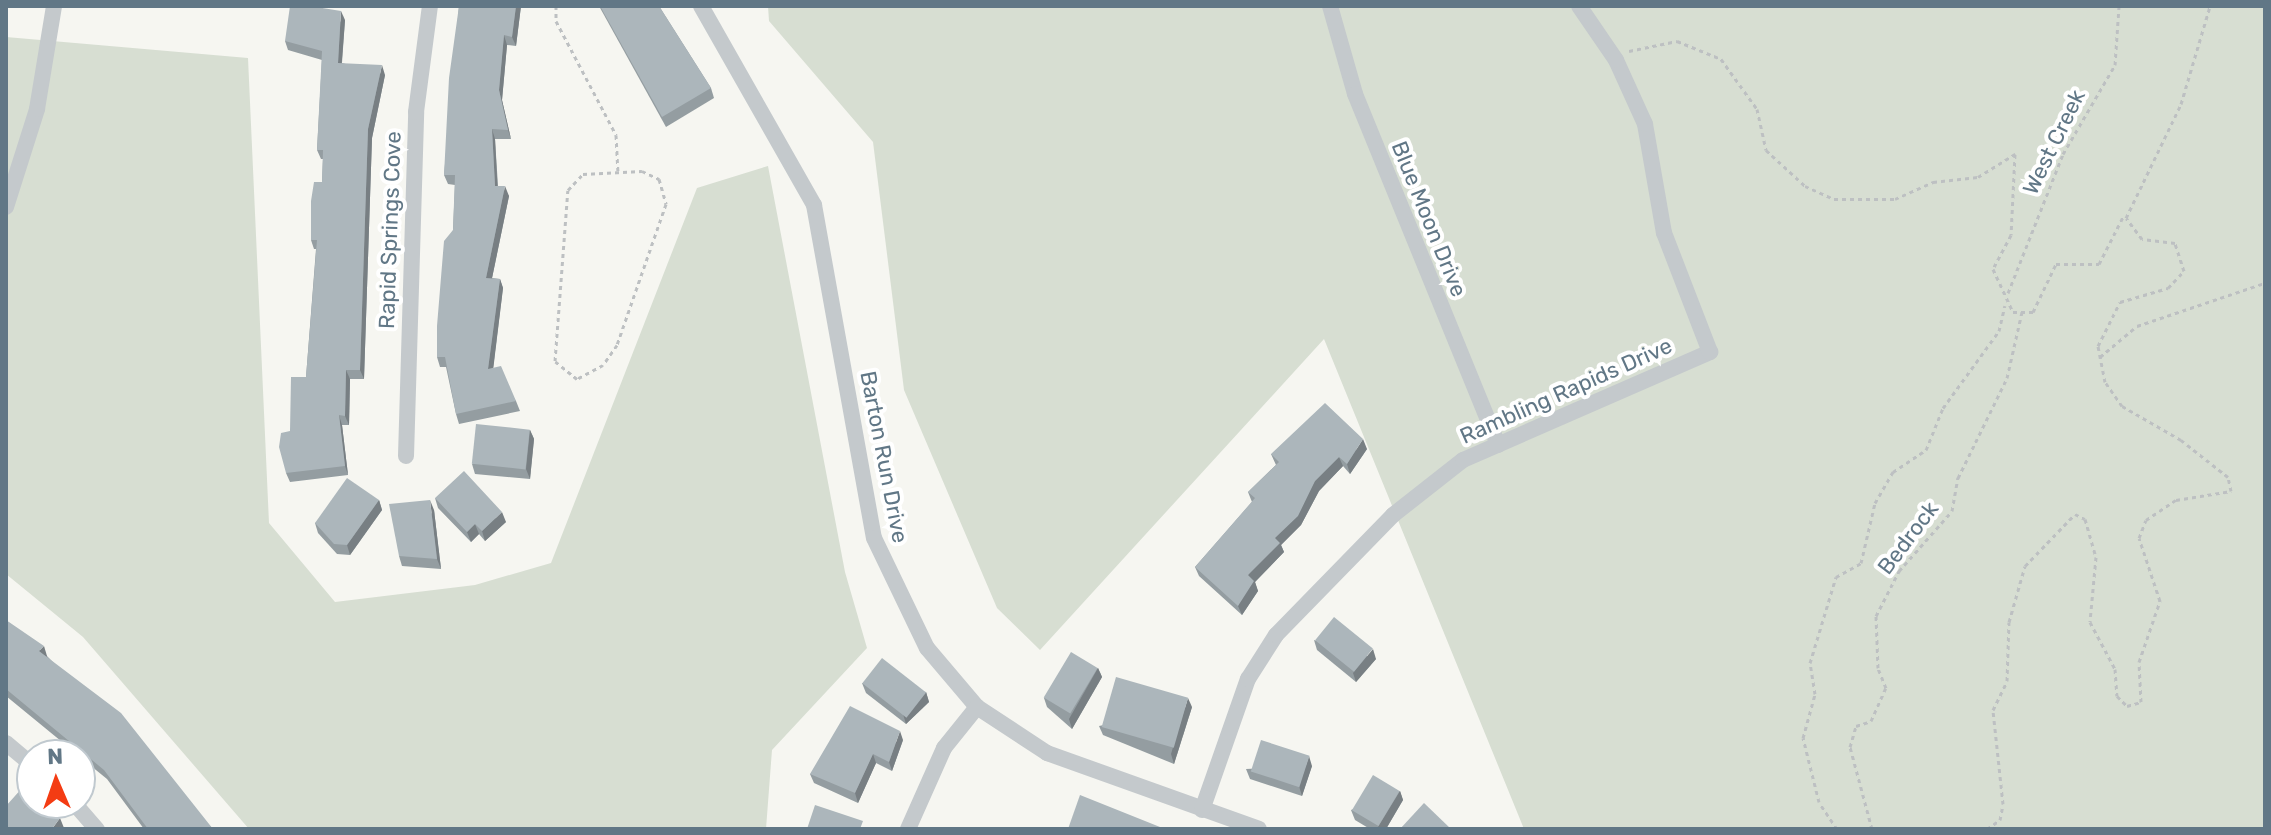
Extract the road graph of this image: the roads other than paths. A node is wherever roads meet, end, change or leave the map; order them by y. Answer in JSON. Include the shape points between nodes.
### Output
{"nodes":[{"id":1,"x":54,"y":6,"type":"edge"},
{"id":2,"x":430,"y":6,"type":"edge"},
{"id":3,"x":701,"y":6,"type":"edge"},
{"id":4,"x":1330,"y":6,"type":"edge"},
{"id":5,"x":1579,"y":6,"type":"edge"},
{"id":6,"x":6,"y":207,"type":"edge"},
{"id":7,"x":1498,"y":445,"type":"junction"},
{"id":8,"x":406,"y":456,"type":"dead end"},
{"id":9,"x":977,"y":707,"type":"junction"},
{"id":10,"x":12,"y":748,"type":"edge"},
{"id":11,"x":6,"y":766,"type":"edge"},
{"id":12,"x":1202,"y":810,"type":"junction"},
{"id":13,"x":908,"y":829,"type":"edge"},
{"id":14,"x":1259,"y":829,"type":"edge"}],
"edges":[{"from":1,"to":6,"type":"street","via":[[37,109]]},
{"from":2,"to":8,"type":"street","name":"Rapid Springs Cove","via":[[416,112]]},
{"from":3,"to":9,"type":"street","name":"Barton Run Drive","via":[[814,205],[874,538],[903,610]]},
{"from":4,"to":7,"type":"street","name":"Blue Moon Drive","via":[[1355,94]]},
{"from":5,"to":7,"type":"street","name":"Rambling Rapids Drive","via":[[1616,60],[1645,124],[1664,233],[1710,352]]},
{"from":7,"to":12,"type":"street","name":"Rambling Rapids Drive","via":[[1463,460],[1393,515],[1276,635],[1248,679]]},
{"from":9,"to":12,"type":"street","name":"Barton Run Drive","via":[[1084,770]]},
{"from":9,"to":13,"type":"street","via":[[944,748]]},
{"from":10,"to":11,"type":"street"},
{"from":12,"to":14,"type":"street","name":"Barton Run Drive"}]}
